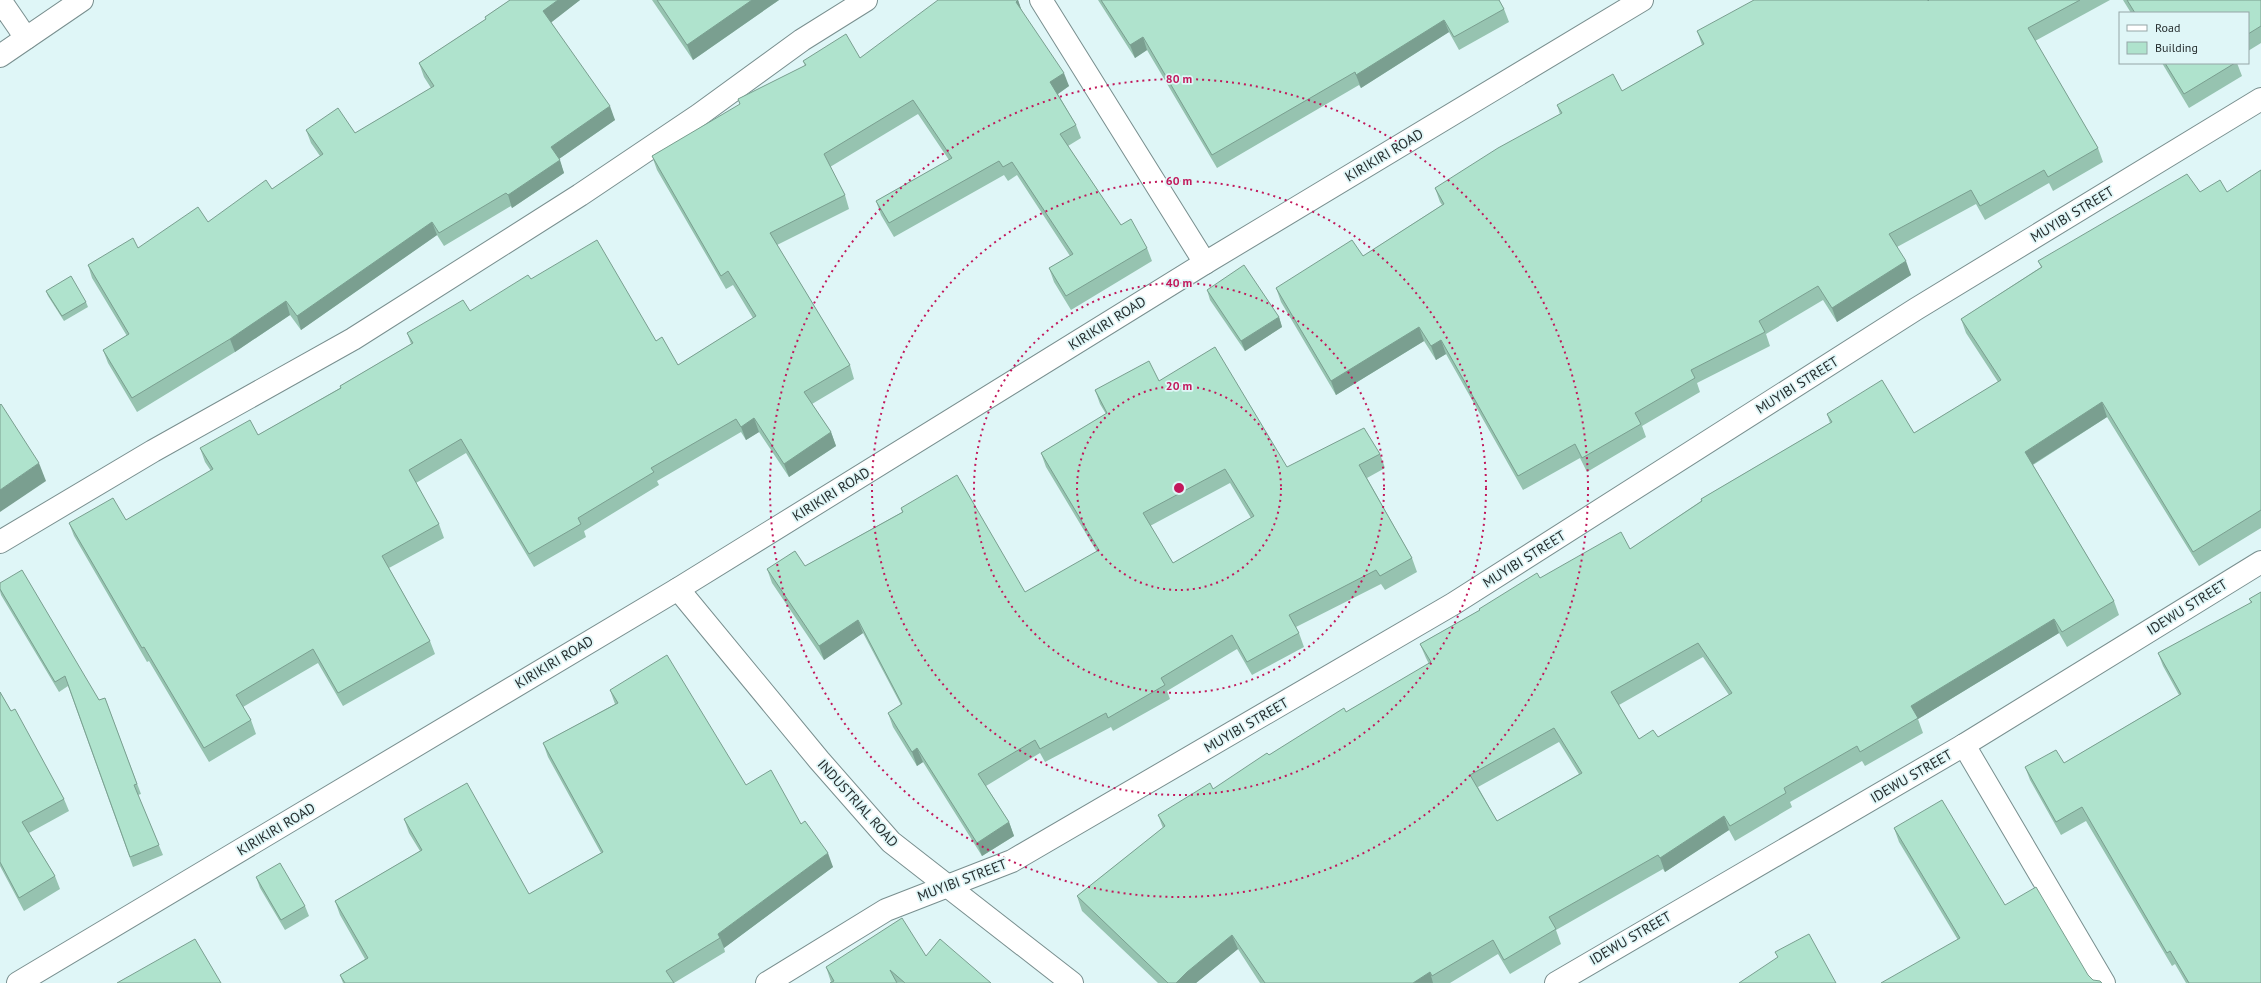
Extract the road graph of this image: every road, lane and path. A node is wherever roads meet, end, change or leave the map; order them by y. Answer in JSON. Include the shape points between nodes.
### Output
{"nodes":[{"id":1,"x":0,"y":0,"type":"edge"},
{"id":2,"x":82,"y":0,"type":"edge"},
{"id":3,"x":866,"y":0,"type":"edge"},
{"id":4,"x":1041,"y":0,"type":"edge"},
{"id":5,"x":1642,"y":0,"type":"edge"},
{"id":6,"x":26,"y":38,"type":"junction"},
{"id":7,"x":0,"y":56,"type":"edge"},
{"id":8,"x":2261,"y":99,"type":"edge"},
{"id":9,"x":1205,"y":263,"type":"junction"},
{"id":10,"x":0,"y":542,"type":"edge"},
{"id":11,"x":2261,"y":562,"type":"edge"},
{"id":12,"x":678,"y":589,"type":"junction"},
{"id":13,"x":1964,"y":745,"type":"junction"},
{"id":14,"x":948,"y":885,"type":"junction"},
{"id":15,"x":18,"y":983,"type":"edge"},
{"id":16,"x":768,"y":983,"type":"edge"},
{"id":17,"x":1072,"y":983,"type":"edge"},
{"id":18,"x":1556,"y":983,"type":"edge"},
{"id":19,"x":2104,"y":983,"type":"edge"}],
"edges":[{"from":1,"to":6,"type":"street"},
{"from":2,"to":6,"type":"street"},
{"from":3,"to":10,"type":"street","via":[[802,40],[700,115],[580,195],[353,339],[153,451]]},
{"from":4,"to":9,"type":"street"},
{"from":5,"to":9,"type":"street","name":"KIRIKIRI ROAD"},
{"from":6,"to":7,"type":"street"},
{"from":8,"to":14,"type":"street","name":"MUYIBI STREET","via":[[1916,309],[1453,604],[1012,861]]},
{"from":9,"to":12,"type":"street","name":"KIRIKIRI ROAD"},
{"from":11,"to":13,"type":"street","name":"IDEWU STREET"},
{"from":12,"to":14,"type":"street","name":"INDUSTRIAL ROAD","via":[[819,760],[891,842]]},
{"from":12,"to":15,"type":"street","name":"KIRIKIRI ROAD"},
{"from":13,"to":18,"type":"street","name":"IDEWU STREET"},
{"from":13,"to":19,"type":"street"},
{"from":14,"to":16,"type":"street","name":"MUYIBI STREET","via":[[886,910]]},
{"from":14,"to":17,"type":"street","name":"INDUSTRIAL ROAD"}]}
